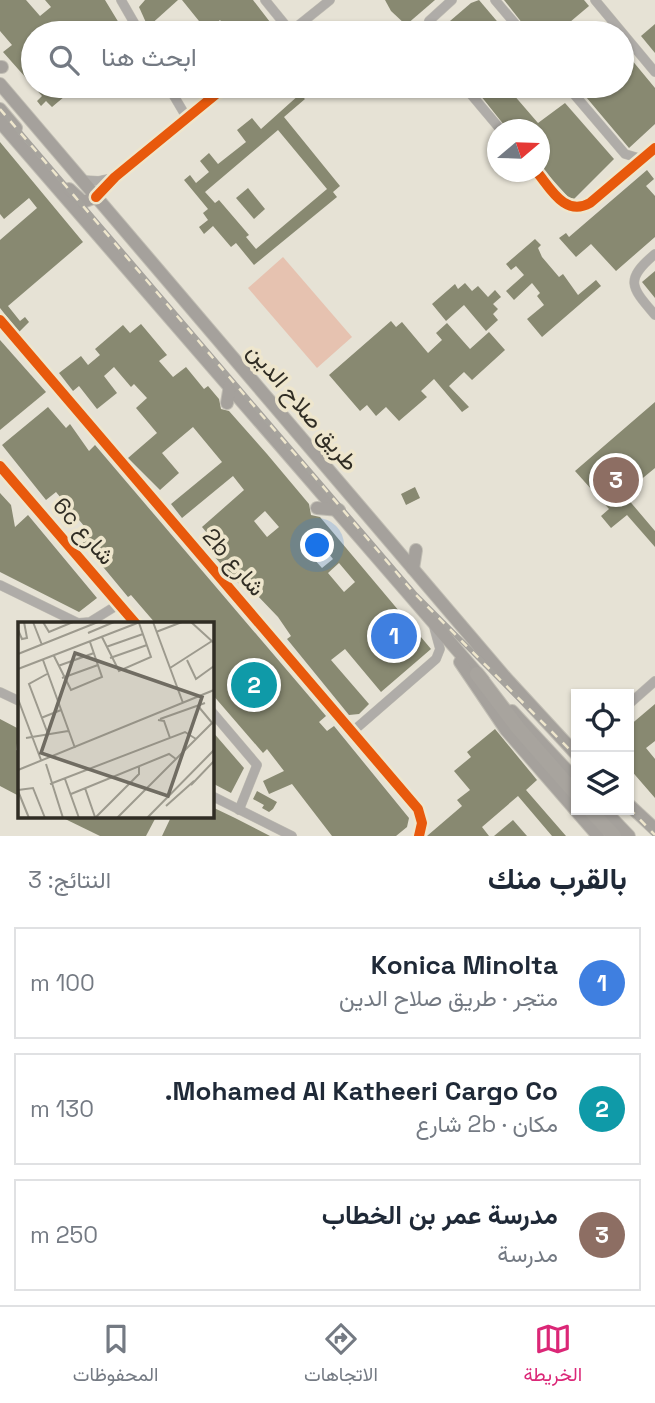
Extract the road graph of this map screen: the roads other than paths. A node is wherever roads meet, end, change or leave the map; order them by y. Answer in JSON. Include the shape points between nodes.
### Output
{"nodes":[{"id":1,"x":265,"y":0,"type":"edge"},
{"id":2,"x":330,"y":0,"type":"edge"},
{"id":3,"x":452,"y":0,"type":"edge"},
{"id":4,"x":495,"y":0,"type":"edge"},
{"id":5,"x":595,"y":0,"type":"edge"},
{"id":6,"x":124,"y":1,"type":"edge"},
{"id":7,"x":134,"y":21,"type":"edge"},
{"id":8,"x":281,"y":21,"type":"edge"},
{"id":9,"x":304,"y":21,"type":"edge"},
{"id":10,"x":431,"y":21,"type":"edge"},
{"id":11,"x":513,"y":21,"type":"edge"},
{"id":12,"x":612,"y":21,"type":"edge"},
{"id":13,"x":634,"y":47,"type":"edge"},
{"id":14,"x":655,"y":72,"type":"edge"},
{"id":15,"x":0,"y":84,"type":"edge"},
{"id":16,"x":177,"y":98,"type":"edge"},
{"id":17,"x":212,"y":98,"type":"edge"},
{"id":18,"x":474,"y":98,"type":"edge"},
{"id":19,"x":577,"y":98,"type":"edge"},
{"id":20,"x":0,"y":109,"type":"edge"},
{"id":21,"x":190,"y":116,"type":"junction"},
{"id":22,"x":492,"y":119,"type":"edge"},
{"id":23,"x":0,"y":122,"type":"edge"},
{"id":24,"x":655,"y":148,"type":"edge"},
{"id":25,"x":642,"y":159,"type":"junction"},
{"id":26,"x":115,"y":177,"type":"junction"},
{"id":27,"x":82,"y":180,"type":"junction"},
{"id":28,"x":546,"y":182,"type":"edge"},
{"id":29,"x":96,"y":197,"type":"junction"},
{"id":30,"x":655,"y":254,"type":"edge"},
{"id":31,"x":655,"y":315,"type":"edge"},
{"id":32,"x":0,"y":320,"type":"edge"},
{"id":33,"x":230,"y":385,"type":"junction"},
{"id":34,"x":227,"y":403,"type":"dead end"},
{"id":35,"x":0,"y":466,"type":"edge"},
{"id":36,"x":317,"y":508,"type":"dead end"},
{"id":37,"x":339,"y":510,"type":"junction"},
{"id":38,"x":416,"y":550,"type":"dead end"},
{"id":39,"x":413,"y":569,"type":"junction"},
{"id":40,"x":0,"y":585,"type":"edge"},
{"id":41,"x":116,"y":602,"type":"junction"},
{"id":42,"x":431,"y":619,"type":"junction"},
{"id":43,"x":76,"y":622,"type":"edge"},
{"id":44,"x":90,"y":622,"type":"edge"},
{"id":45,"x":134,"y":622,"type":"edge"},
{"id":46,"x":444,"y":635,"type":"junction"},
{"id":47,"x":477,"y":674,"type":"junction"},
{"id":48,"x":655,"y":681,"type":"edge"},
{"id":49,"x":0,"y":692,"type":"edge"},
{"id":50,"x":634,"y":700,"type":"edge"},
{"id":51,"x":18,"y":701,"type":"edge"},
{"id":52,"x":214,"y":714,"type":"edge"},
{"id":53,"x":352,"y":732,"type":"junction"},
{"id":54,"x":562,"y":739,"type":"junction"},
{"id":55,"x":571,"y":740,"type":"edge"},
{"id":56,"x":574,"y":752,"type":"edge"},
{"id":57,"x":571,"y":775,"type":"edge"},
{"id":58,"x":571,"y":788,"type":"edge"},
{"id":59,"x":214,"y":797,"type":"edge"},
{"id":60,"x":236,"y":808,"type":"junction"},
{"id":61,"x":634,"y":809,"type":"edge"},
{"id":62,"x":595,"y":815,"type":"edge"},
{"id":63,"x":609,"y":815,"type":"edge"},
{"id":64,"x":655,"y":829,"type":"edge"},
{"id":65,"x":595,"y":834,"type":"edge"},
{"id":66,"x":292,"y":836,"type":"edge"},
{"id":67,"x":419,"y":836,"type":"edge"},
{"id":68,"x":614,"y":836,"type":"edge"},
{"id":69,"x":629,"y":836,"type":"edge"}],
"edges":[{"from":1,"to":8,"type":"street"},
{"from":2,"to":9,"type":"street"},
{"from":3,"to":10,"type":"street"},
{"from":4,"to":11,"type":"street"},
{"from":5,"to":12,"type":"street"},
{"from":6,"to":7,"type":"street"},
{"from":13,"to":14,"type":"street"},
{"from":15,"to":27,"type":"main road","name":"طريق صلاح الدين"},
{"from":16,"to":21,"type":"street"},
{"from":17,"to":21,"type":"street"},
{"from":18,"to":22,"type":"street"},
{"from":19,"to":25,"type":"street","via":[[625,154]]},
{"from":20,"to":29,"type":"main road","via":[[78,200],[88,202]]},
{"from":21,"to":26,"type":"street"},
{"from":23,"to":33,"type":"main road","name":"طريق صلاح الدين"},
{"from":24,"to":25,"type":"street"},
{"from":25,"to":28,"type":"street","via":[[590,203],[573,208]]},
{"from":26,"to":27,"type":"street"},
{"from":26,"to":29,"type":"street"},
{"from":27,"to":29,"type":"main road","name":"طريق صلاح الدين"},
{"from":29,"to":39,"type":"main road","name":"طريق صلاح الدين"},
{"from":30,"to":31,"type":"street","via":[[636,270],[633,281]]},
{"from":32,"to":53,"type":"street","name":"2b شارع"},
{"from":33,"to":34,"type":"main road"},
{"from":33,"to":37,"type":"main road","name":"طريق صلاح الدين"},
{"from":35,"to":41,"type":"street","name":"6c شارع"},
{"from":36,"to":37,"type":"main road"},
{"from":37,"to":42,"type":"main road","name":"طريق صلاح الدين"},
{"from":38,"to":39,"type":"main road"},
{"from":39,"to":54,"type":"main road","name":"طريق صلاح الدين"},
{"from":40,"to":43,"type":"street"},
{"from":41,"to":44,"type":"street"},
{"from":41,"to":45,"type":"street","name":"6c شارع"},
{"from":42,"to":46,"type":"main road","name":"طريق صلاح الدين"},
{"from":42,"to":53,"type":"street","via":[[439,655]]},
{"from":46,"to":47,"type":"main road","name":"طريق صلاح الدين"},
{"from":46,"to":65,"type":"main road","via":[[492,712]]},
{"from":47,"to":57,"type":"main road","name":"طريق صلاح الدين"},
{"from":47,"to":58,"type":"main road"},
{"from":48,"to":50,"type":"street"},
{"from":49,"to":51,"type":"street"},
{"from":52,"to":60,"type":"street","via":[[250,761]]},
{"from":53,"to":67,"type":"street","name":"2b شارع","via":[[418,809]]},
{"from":54,"to":55,"type":"street"},
{"from":54,"to":56,"type":"main road","name":"طريق صلاح الدين"},
{"from":59,"to":60,"type":"street"},
{"from":60,"to":66,"type":"street"},
{"from":61,"to":64,"type":"main road"},
{"from":62,"to":68,"type":"main road"},
{"from":63,"to":69,"type":"main road"}]}
